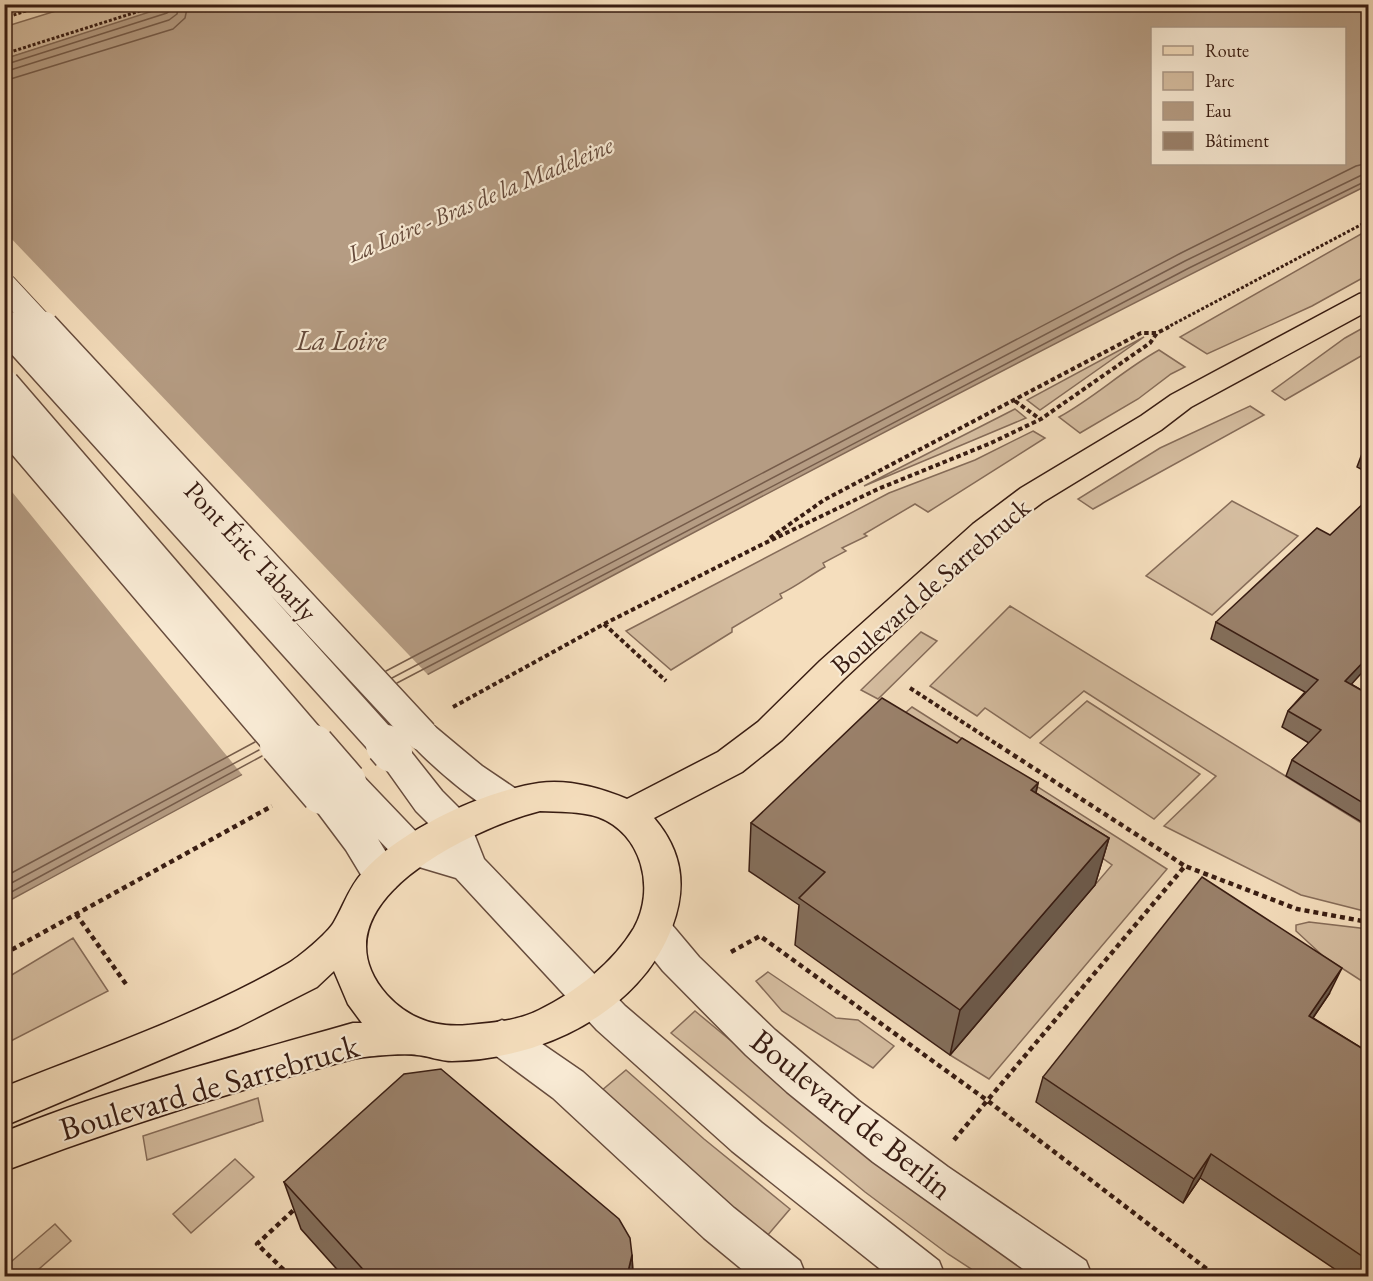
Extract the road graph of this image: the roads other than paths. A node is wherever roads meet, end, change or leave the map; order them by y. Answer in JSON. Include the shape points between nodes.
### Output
{"nodes":[{"id":1,"x":4,"y":285,"type":"edge"},
{"id":2,"x":1368,"y":300,"type":"edge"},
{"id":3,"x":4,"y":322,"type":"edge"},
{"id":4,"x":4,"y":385,"type":"edge"},
{"id":5,"x":4,"y":421,"type":"edge"},
{"id":6,"x":407,"y":744,"type":"junction"},
{"id":7,"x":334,"y":788,"type":"junction"},
{"id":8,"x":509,"y":803,"type":"junction"},
{"id":9,"x":628,"y":815,"type":"junction"},
{"id":10,"x":454,"y":826,"type":"junction"},
{"id":11,"x":412,"y":851,"type":"junction"},
{"id":12,"x":468,"y":867,"type":"junction"},
{"id":13,"x":382,"y":877,"type":"junction"},
{"id":14,"x":653,"y":930,"type":"junction"},
{"id":15,"x":349,"y":933,"type":"junction"},
{"id":16,"x":592,"y":997,"type":"junction"},
{"id":17,"x":417,"y":1037,"type":"junction"},
{"id":18,"x":502,"y":1038,"type":"junction"},
{"id":19,"x":4,"y":1107,"type":"edge"},
{"id":20,"x":4,"y":1152,"type":"edge"},
{"id":21,"x":784,"y":1276,"type":"edge"},
{"id":22,"x":923,"y":1276,"type":"edge"},
{"id":23,"x":1070,"y":1276,"type":"edge"}],
"edges":[{"from":1,"to":6,"type":"street","name":"Pont Éric Tabarly","bridge":true},
{"from":2,"to":9,"type":"main road","name":"Boulevard de Sarrebruck","via":[[1181,401],[1032,495],[984,531],[770,731],[730,762]]},
{"from":3,"to":6,"type":"street","bridge":true},
{"from":4,"to":7,"type":"street","bridge":true},
{"from":5,"to":7,"type":"street","bridge":true},
{"from":6,"to":8,"type":"street","name":"Pont Éric Tabarly"},
{"from":6,"to":10,"type":"street","via":[[429,801]]},
{"from":7,"to":11,"type":"street"},
{"from":7,"to":13,"type":"street"},
{"from":8,"to":9,"type":"main road","via":[[570,797],[602,802]]},
{"from":8,"to":10,"type":"main road"},
{"from":9,"to":14,"type":"main road","via":[[644,831],[664,872],[665,891]]},
{"from":10,"to":11,"type":"main road"},
{"from":10,"to":12,"type":"street"},
{"from":11,"to":12,"type":"street"},
{"from":11,"to":13,"type":"main road"},
{"from":12,"to":16,"type":"street"},
{"from":13,"to":15,"type":"main road","via":[[363,902]]},
{"from":14,"to":16,"type":"main road","via":[[631,963]]},
{"from":14,"to":23,"type":"street","name":"Boulevard de Berlin","via":[[668,951],[754,1038],[876,1140]]},
{"from":15,"to":17,"type":"main road","via":[[350,964],[361,992],[386,1021]]},
{"from":15,"to":19,"type":"main road","name":"Boulevard de Sarrebruck","via":[[303,975],[254,1000]]},
{"from":16,"to":18,"type":"main road","via":[[525,1034]]},
{"from":16,"to":22,"type":"street","via":[[747,1137]]},
{"from":17,"to":18,"type":"main road","via":[[450,1043]]},
{"from":17,"to":20,"type":"main road","name":"Boulevard de Sarrebruck","via":[[353,1041],[199,1085]]},
{"from":18,"to":21,"type":"street","via":[[568,1084],[719,1223]]}]}
